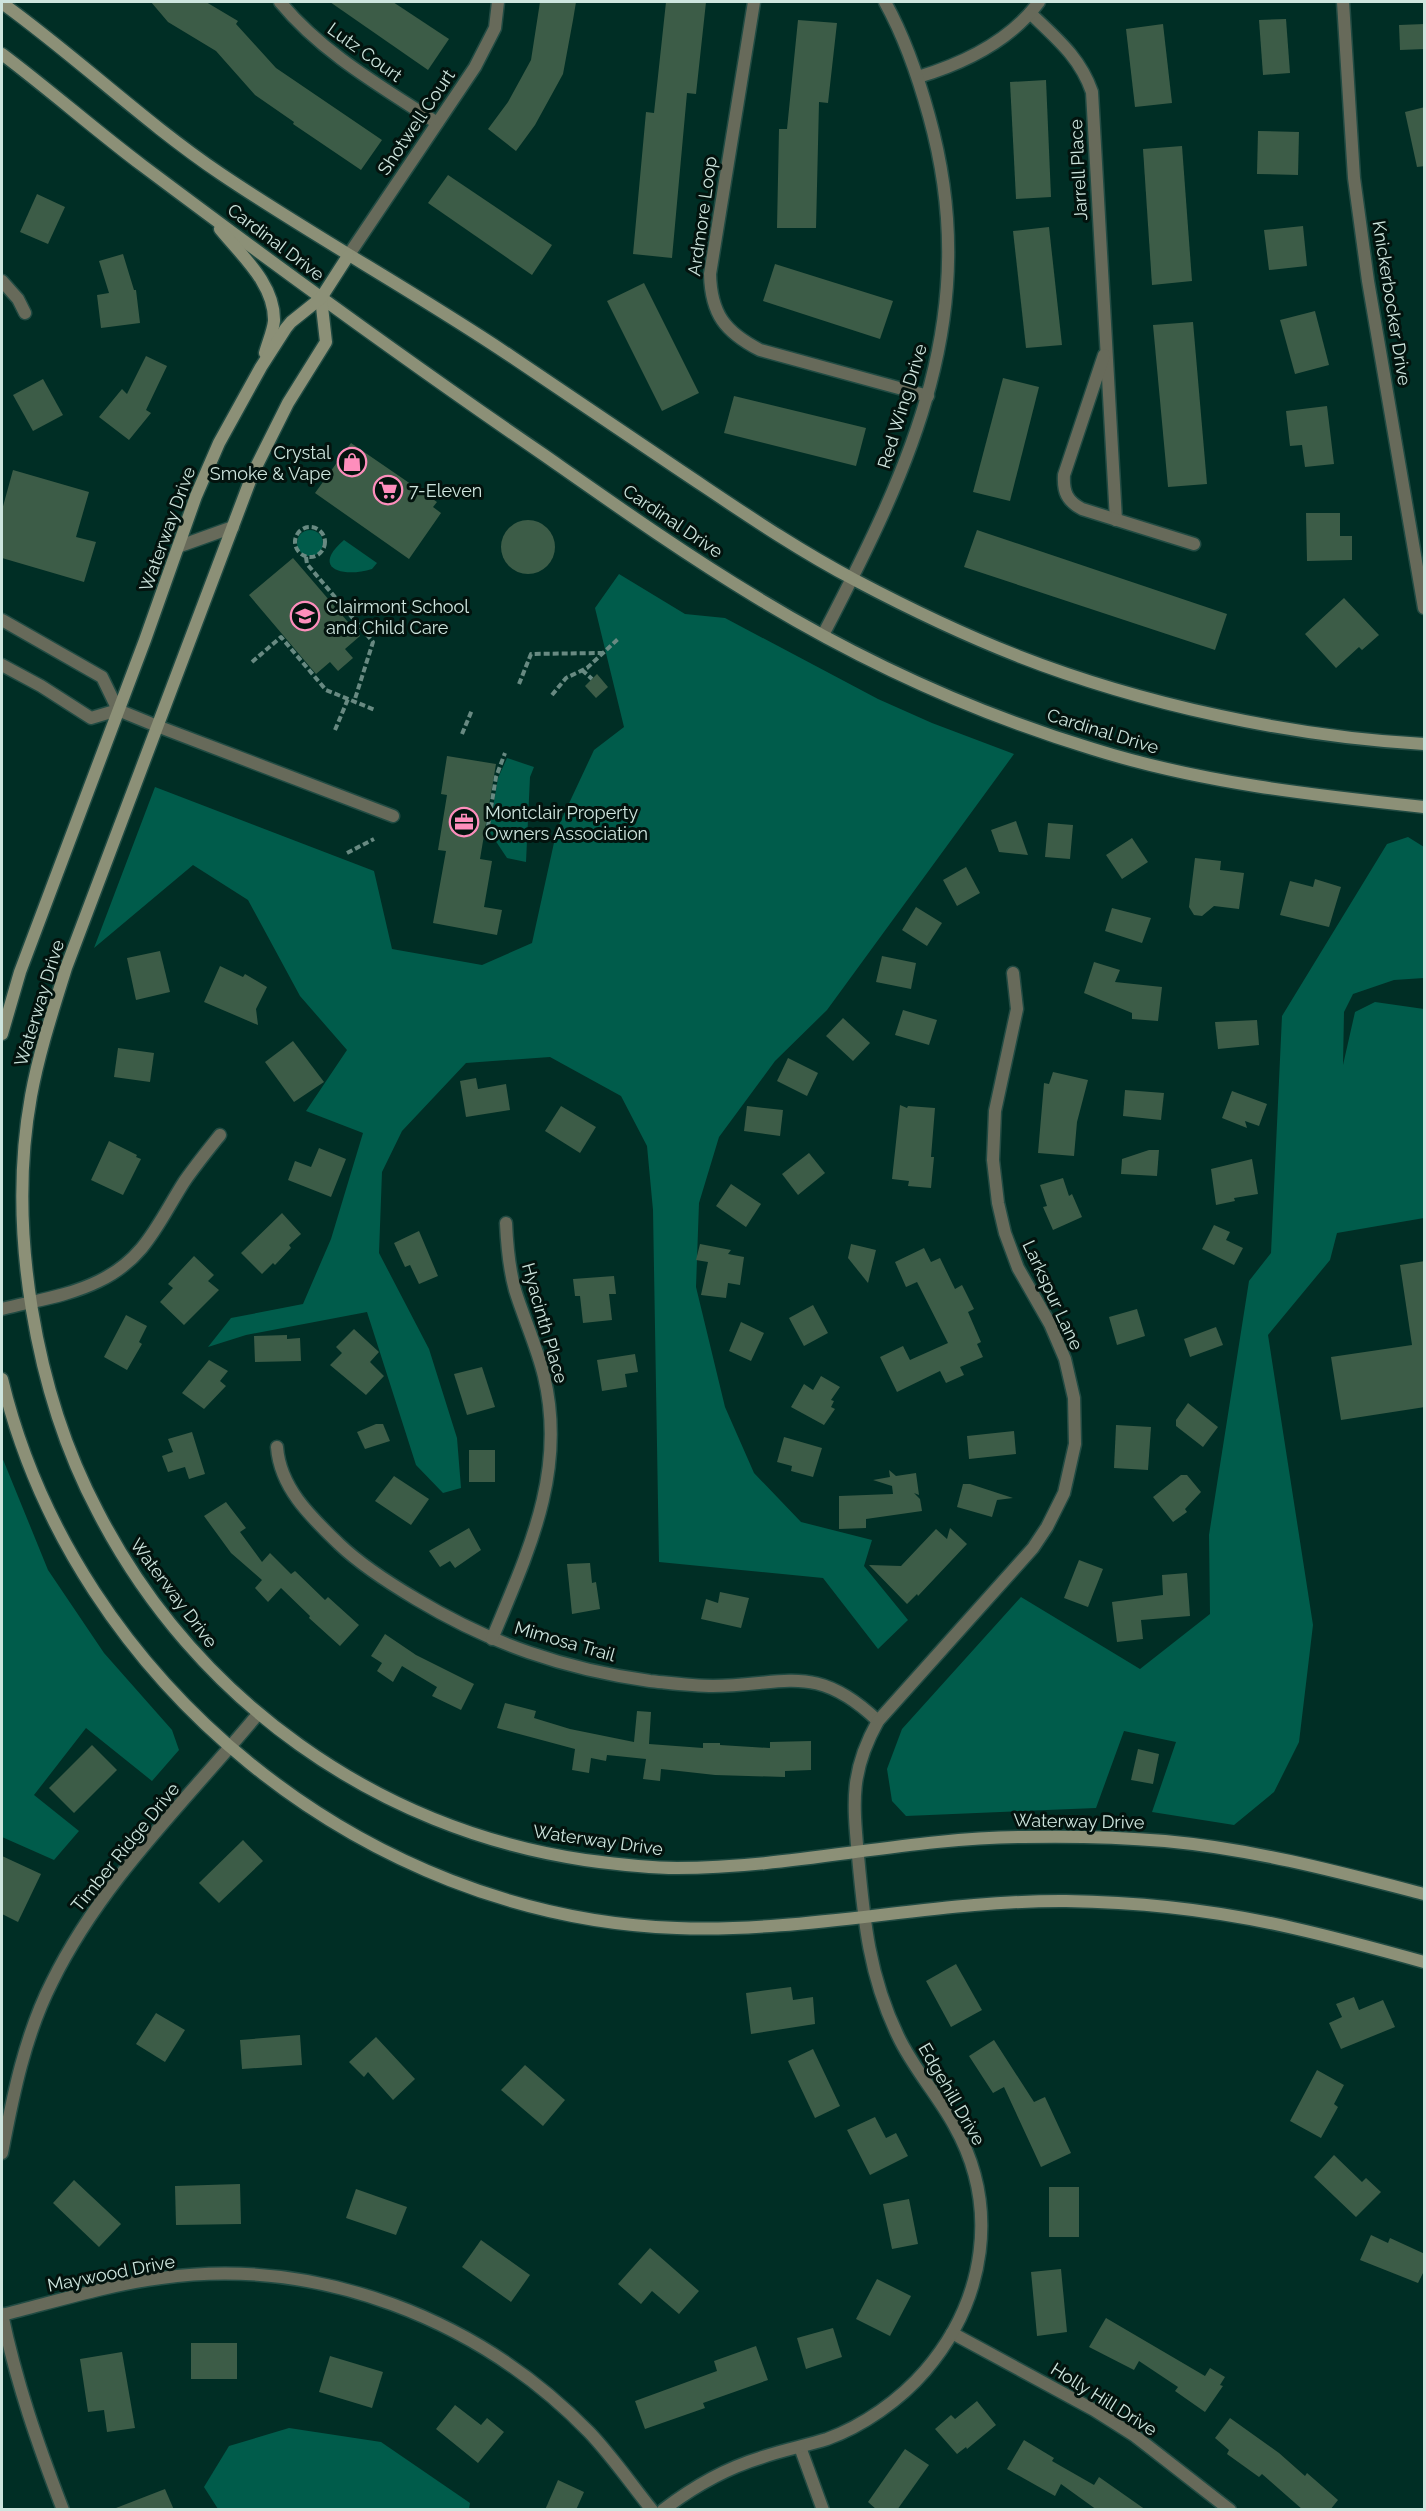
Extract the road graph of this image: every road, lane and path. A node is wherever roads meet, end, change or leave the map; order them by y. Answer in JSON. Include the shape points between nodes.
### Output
{"nodes":[{"id":1,"x":279,"y":2,"type":"edge"},
{"id":2,"x":498,"y":2,"type":"edge"},
{"id":3,"x":754,"y":2,"type":"edge"},
{"id":4,"x":885,"y":2,"type":"edge"},
{"id":5,"x":1039,"y":2,"type":"edge"},
{"id":6,"x":1343,"y":2,"type":"edge"},
{"id":7,"x":2,"y":3,"type":"edge"},
{"id":8,"x":1030,"y":13,"type":"junction"},
{"id":9,"x":2,"y":54,"type":"edge"},
{"id":10,"x":918,"y":77,"type":"junction"},
{"id":11,"x":437,"y":123,"type":"junction"},
{"id":12,"x":206,"y":212,"type":"junction"},
{"id":13,"x":348,"y":256,"type":"junction"},
{"id":14,"x":2,"y":281,"type":"edge"},
{"id":15,"x":321,"y":298,"type":"junction"},
{"id":16,"x":25,"y":313,"type":"dead end"},
{"id":17,"x":1107,"y":347,"type":"junction"},
{"id":18,"x":261,"y":367,"type":"junction"},
{"id":19,"x":928,"y":396,"type":"junction"},
{"id":20,"x":1116,"y":520,"type":"junction"},
{"id":21,"x":233,"y":527,"type":"junction"},
{"id":22,"x":1194,"y":544,"type":"dead end"},
{"id":23,"x":180,"y":546,"type":"junction"},
{"id":24,"x":1420,"y":555,"type":"edge"},
{"id":25,"x":306,"y":557,"type":"junction"},
{"id":26,"x":852,"y":579,"type":"junction"},
{"id":27,"x":1425,"y":608,"type":"edge"},
{"id":28,"x":2,"y":620,"type":"edge"},
{"id":29,"x":823,"y":635,"type":"junction"},
{"id":30,"x":618,"y":639,"type":"dead end"},
{"id":31,"x":603,"y":652,"type":"junction"},
{"id":32,"x":252,"y":662,"type":"dead end"},
{"id":33,"x":2,"y":665,"type":"edge"},
{"id":34,"x":582,"y":670,"type":"junction"},
{"id":35,"x":592,"y":679,"type":"dead end"},
{"id":36,"x":519,"y":684,"type":"dead end"},
{"id":37,"x":552,"y":695,"type":"dead end"},
{"id":38,"x":348,"y":699,"type":"junction"},
{"id":39,"x":354,"y":702,"type":"junction"},
{"id":40,"x":118,"y":710,"type":"junction"},
{"id":41,"x":375,"y":710,"type":"dead end"},
{"id":42,"x":472,"y":710,"type":"dead end"},
{"id":43,"x":157,"y":726,"type":"junction"},
{"id":44,"x":335,"y":730,"type":"dead end"},
{"id":45,"x":462,"y":734,"type":"dead end"},
{"id":46,"x":1425,"y":744,"type":"edge"},
{"id":47,"x":505,"y":753,"type":"dead end"},
{"id":48,"x":1425,"y":807,"type":"edge"},
{"id":49,"x":393,"y":816,"type":"dead end"},
{"id":50,"x":488,"y":826,"type":"dead end"},
{"id":51,"x":374,"y":839,"type":"dead end"},
{"id":52,"x":347,"y":853,"type":"dead end"},
{"id":53,"x":1013,"y":973,"type":"dead end"},
{"id":54,"x":2,"y":1034,"type":"edge"},
{"id":55,"x":220,"y":1135,"type":"dead end"},
{"id":56,"x":506,"y":1223,"type":"dead end"},
{"id":57,"x":31,"y":1302,"type":"junction"},
{"id":58,"x":2,"y":1309,"type":"edge"},
{"id":59,"x":2,"y":1378,"type":"edge"},
{"id":60,"x":277,"y":1447,"type":"dead end"},
{"id":61,"x":492,"y":1639,"type":"junction"},
{"id":62,"x":258,"y":1714,"type":"junction"},
{"id":63,"x":878,"y":1721,"type":"junction"},
{"id":64,"x":230,"y":1748,"type":"junction"},
{"id":65,"x":858,"y":1851,"type":"junction"},
{"id":66,"x":1425,"y":1894,"type":"edge"},
{"id":67,"x":864,"y":1915,"type":"junction"},
{"id":68,"x":1425,"y":1962,"type":"edge"},
{"id":69,"x":2,"y":2153,"type":"edge"},
{"id":70,"x":2,"y":2314,"type":"edge"},
{"id":71,"x":952,"y":2333,"type":"junction"},
{"id":72,"x":800,"y":2447,"type":"junction"},
{"id":73,"x":63,"y":2510,"type":"edge"},
{"id":74,"x":652,"y":2510,"type":"edge"},
{"id":75,"x":663,"y":2510,"type":"edge"},
{"id":76,"x":823,"y":2510,"type":"edge"},
{"id":77,"x":1230,"y":2510,"type":"edge"}],
"edges":[{"from":1,"to":11,"type":"street","name":"Lutz Court","via":[[337,56]]},
{"from":2,"to":11,"type":"street","name":"Shotwell Court","via":[[495,28],[487,46]]},
{"from":3,"to":19,"type":"street","name":"Ardmore Loop","via":[[710,274],[716,311],[740,340],[760,350]]},
{"from":4,"to":10,"type":"street","name":"Red Wing Drive"},
{"from":5,"to":8,"type":"street"},
{"from":6,"to":24,"type":"street","name":"Knickerbocker Drive","via":[[1354,178]]},
{"from":7,"to":13,"type":"main road","name":"Cardinal Drive","via":[[125,103],[219,172]]},
{"from":8,"to":10,"type":"street","via":[[1005,36],[974,56]]},
{"from":8,"to":17,"type":"street","name":"Jarrell Place","via":[[1075,57],[1092,92]]},
{"from":9,"to":12,"type":"main road","name":"Cardinal Drive","via":[[139,164]]},
{"from":10,"to":19,"type":"street","name":"Red Wing Drive","via":[[936,140],[949,240],[941,340]]},
{"from":11,"to":13,"type":"street","name":"Shotwell Court"},
{"from":12,"to":15,"type":"main road","name":"Cardinal Drive"},
{"from":12,"to":18,"type":"main road","via":[[257,274],[271,302],[273,328]]},
{"from":13,"to":15,"type":"main road","name":"Waterway Drive"},
{"from":13,"to":26,"type":"main road","name":"Cardinal Drive","via":[[484,338],[766,529]]},
{"from":14,"to":16,"type":"street"},
{"from":15,"to":18,"type":"main road","name":"Waterway Drive","via":[[291,322]]},
{"from":15,"to":21,"type":"main road","name":"Waterway Drive","via":[[326,342],[269,438]]},
{"from":15,"to":29,"type":"main road","name":"Cardinal Drive","via":[[655,532]]},
{"from":17,"to":20,"type":"street","name":"Jarrell Place"},
{"from":17,"to":20,"type":"street","name":"Jarrell Place","via":[[1063,487],[1072,503],[1082,510]]},
{"from":18,"to":23,"type":"main road","name":"Waterway Drive","via":[[219,443]]},
{"from":19,"to":26,"type":"street","name":"Red Wing Drive","via":[[903,470]]},
{"from":20,"to":22,"type":"street","name":"Jarrell Place"},
{"from":21,"to":23,"type":"street"},
{"from":21,"to":43,"type":"main road","name":"Waterway Drive"},
{"from":23,"to":40,"type":"main road","name":"Waterway Drive"},
{"from":24,"to":27,"type":"street","name":"Knickerbocker Drive"},
{"from":25,"to":25,"type":"path","via":[[317,555],[324,546],[321,533],[311,528],[301,530],[295,540],[297,550]]},
{"from":25,"to":39,"type":"path","via":[[307,564],[373,642]]},
{"from":26,"to":29,"type":"street","name":"Red Wing Drive"},
{"from":26,"to":46,"type":"main road","name":"Cardinal Drive","via":[[955,630],[1110,686],[1193,709],[1279,726]]},
{"from":28,"to":40,"type":"street","via":[[102,678]]},
{"from":29,"to":48,"type":"main road","name":"Cardinal Drive","via":[[930,689],[1092,749],[1177,772],[1263,789]]},
{"from":30,"to":31,"type":"path"},
{"from":31,"to":34,"type":"path"},
{"from":31,"to":36,"type":"path","via":[[531,654]]},
{"from":32,"to":38,"type":"path","via":[[281,637],[326,690]]},
{"from":33,"to":40,"type":"street","via":[[91,718]]},
{"from":34,"to":35,"type":"path"},
{"from":34,"to":37,"type":"path","via":[[566,678]]},
{"from":38,"to":39,"type":"path"},
{"from":38,"to":44,"type":"path"},
{"from":39,"to":41,"type":"path"},
{"from":40,"to":43,"type":"street"},
{"from":40,"to":54,"type":"main road","name":"Waterway Drive","via":[[20,972]]},
{"from":42,"to":45,"type":"path"},
{"from":43,"to":49,"type":"street"},
{"from":43,"to":57,"type":"main road","name":"Waterway Drive","via":[[66,968],[31,1096],[23,1181]]},
{"from":47,"to":50,"type":"path","via":[[496,777]]},
{"from":51,"to":52,"type":"path"},
{"from":53,"to":63,"type":"street","name":"Larkspur Lane","via":[[1017,1009],[995,1112],[993,1160],[998,1203],[1018,1268],[1065,1359],[1075,1413],[1073,1455],[1058,1508],[1033,1548]]},
{"from":55,"to":57,"type":"street","via":[[184,1182],[158,1229],[124,1265],[80,1290]]},
{"from":56,"to":61,"type":"street","name":"Hyacinth Place","via":[[513,1282],[544,1378],[551,1426],[550,1458],[545,1498],[534,1537]]},
{"from":57,"to":58,"type":"street"},
{"from":57,"to":62,"type":"main road","name":"Waterway Drive","via":[[64,1438],[112,1539],[142,1587],[183,1640]]},
{"from":59,"to":64,"type":"main road","via":[[31,1469],[77,1565],[142,1656]]},
{"from":60,"to":61,"type":"street","name":"Mimosa Trail","via":[[291,1492],[349,1554],[406,1593]]},
{"from":61,"to":63,"type":"street","name":"Mimosa Trail","via":[[569,1665],[651,1681],[713,1686],[781,1680],[815,1683],[846,1695]]},
{"from":62,"to":64,"type":"street","name":"Timber Ridge Drive"},
{"from":62,"to":65,"type":"main road","name":"Waterway Drive","via":[[357,1783],[430,1818],[518,1847],[619,1865],[673,1868]]},
{"from":63,"to":65,"type":"street","name":"Larkspur Lane","via":[[864,1745],[856,1771]]},
{"from":64,"to":67,"type":"main road","via":[[355,1836],[440,1878],[507,1901],[613,1923],[674,1928],[735,1929]]},
{"from":64,"to":69,"type":"street","name":"Timber Ridge Drive","via":[[130,1862],[67,1952],[29,2040],[12,2096]]},
{"from":65,"to":66,"type":"main road","name":"Waterway Drive","via":[[1014,1837],[1169,1841],[1343,1872]]},
{"from":65,"to":67,"type":"street","name":"Edgehill Drive"},
{"from":67,"to":68,"type":"main road","via":[[994,1903],[1141,1905],[1292,1927]]},
{"from":67,"to":71,"type":"street","name":"Edgehill Drive","via":[[869,1954],[898,2036],[953,2123],[975,2175],[982,2237],[977,2268]]},
{"from":70,"to":73,"type":"street","via":[[35,2436]]},
{"from":70,"to":74,"type":"street","name":"Maywood Drive","via":[[127,2284],[207,2274],[289,2278],[365,2294],[415,2312],[502,2360],[589,2433]]},
{"from":71,"to":72,"type":"street","name":"Edgehill Drive","via":[[925,2371],[895,2399],[861,2423]]},
{"from":71,"to":77,"type":"street","name":"Holly Hill Drive","via":[[1135,2436]]},
{"from":72,"to":75,"type":"street","name":"Edgehill Drive","via":[[723,2472]]},
{"from":72,"to":76,"type":"street"}]}
